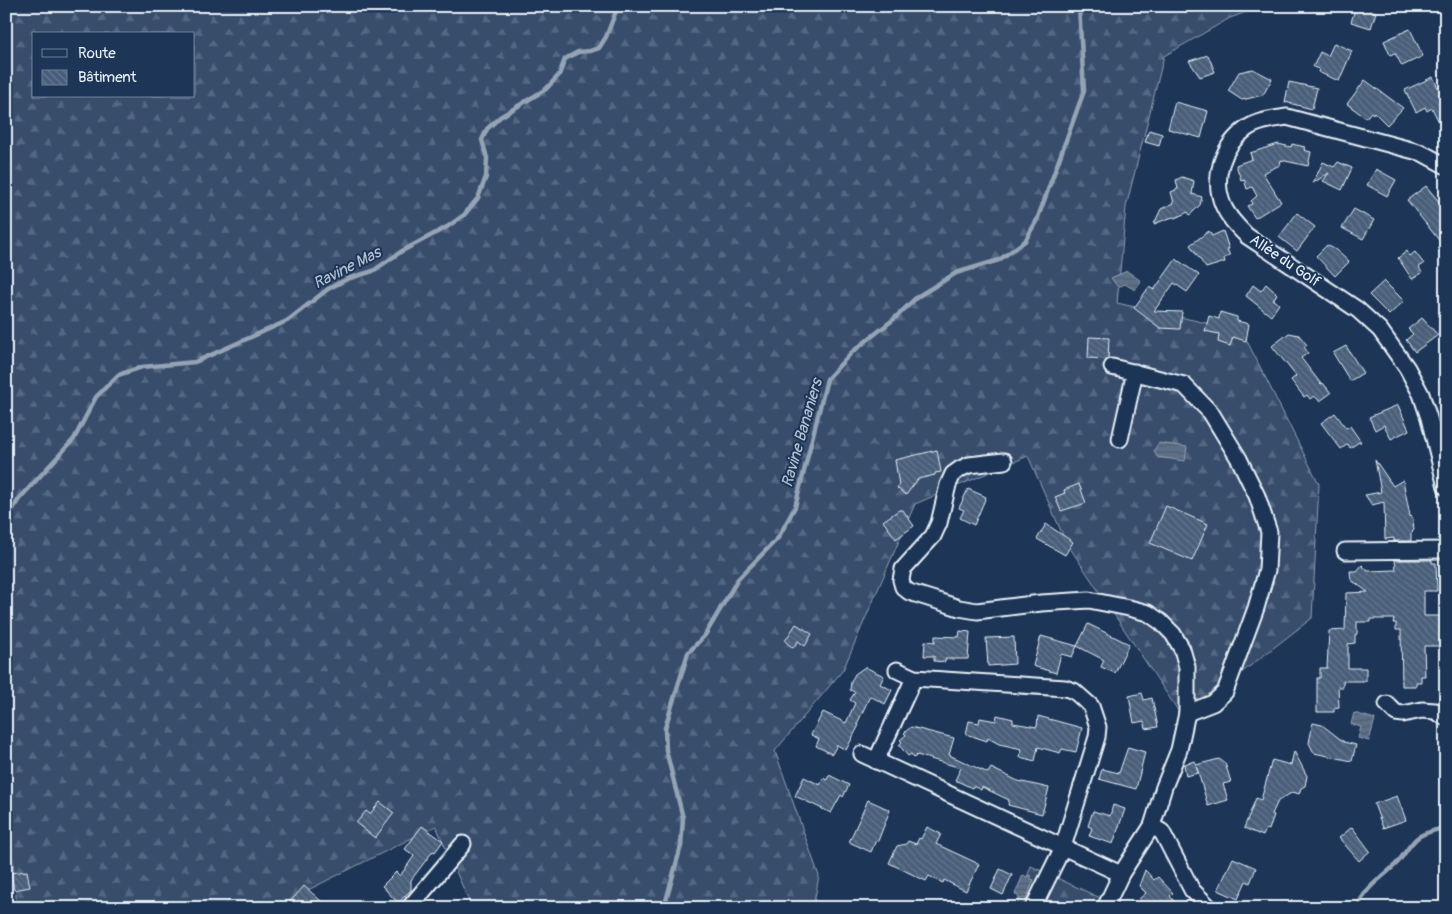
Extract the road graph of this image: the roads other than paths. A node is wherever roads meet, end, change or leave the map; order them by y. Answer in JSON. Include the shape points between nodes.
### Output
{"nodes":[{"id":1,"x":1446,"y":166,"type":"edge"},
{"id":2,"x":1112,"y":367,"type":"dead end"},
{"id":3,"x":1135,"y":372,"type":"junction"},
{"id":4,"x":1120,"y":439,"type":"dead end"},
{"id":5,"x":1004,"y":460,"type":"dead end"},
{"id":6,"x":1446,"y":487,"type":"edge"},
{"id":7,"x":1446,"y":550,"type":"edge"},
{"id":8,"x":1345,"y":551,"type":"dead end"},
{"id":9,"x":897,"y":670,"type":"dead end"},
{"id":10,"x":914,"y":678,"type":"junction"},
{"id":11,"x":1386,"y":704,"type":"dead end"},
{"id":12,"x":1187,"y":713,"type":"junction"},
{"id":13,"x":1446,"y":718,"type":"edge"},
{"id":14,"x":862,"y":754,"type":"dead end"},
{"id":15,"x":876,"y":761,"type":"junction"},
{"id":16,"x":1152,"y":826,"type":"junction"},
{"id":17,"x":463,"y":844,"type":"dead end"},
{"id":18,"x":1063,"y":847,"type":"junction"},
{"id":19,"x":1121,"y":874,"type":"junction"},
{"id":20,"x":409,"y":908,"type":"edge"},
{"id":21,"x":1033,"y":908,"type":"edge"},
{"id":22,"x":1105,"y":908,"type":"edge"},
{"id":23,"x":1210,"y":908,"type":"edge"}],
"edges":[{"from":1,"to":6,"type":"street","name":"Allée du Golf","via":[[1422,153],[1287,117],[1246,128],[1231,143],[1221,161],[1218,184],[1224,205],[1247,236],[1358,310],[1380,330],[1421,394]]},
{"from":2,"to":3,"type":"street"},
{"from":3,"to":4,"type":"street"},
{"from":3,"to":12,"type":"street","via":[[1184,385],[1210,413],[1258,496],[1269,532],[1267,570],[1225,692],[1212,703]]},
{"from":5,"to":12,"type":"street","via":[[969,465],[953,474],[939,523],[933,536],[904,569],[903,587],[909,592],[972,610],[1089,600],[1148,613],[1173,634],[1182,648],[1187,667]]},
{"from":7,"to":8,"type":"street"},
{"from":9,"to":10,"type":"street"},
{"from":10,"to":15,"type":"street"},
{"from":10,"to":18,"type":"street","via":[[1056,686],[1074,690],[1091,706],[1098,727],[1097,737]]},
{"from":11,"to":13,"type":"street","via":[[1396,713],[1436,711]]},
{"from":12,"to":16,"type":"street","via":[[1180,750]]},
{"from":14,"to":15,"type":"street"},
{"from":15,"to":18,"type":"street"},
{"from":16,"to":19,"type":"street"},
{"from":16,"to":23,"type":"street","via":[[1162,832],[1192,890]]},
{"from":17,"to":20,"type":"street"},
{"from":18,"to":19,"type":"street"},
{"from":18,"to":21,"type":"street"},
{"from":19,"to":22,"type":"street"}]}
